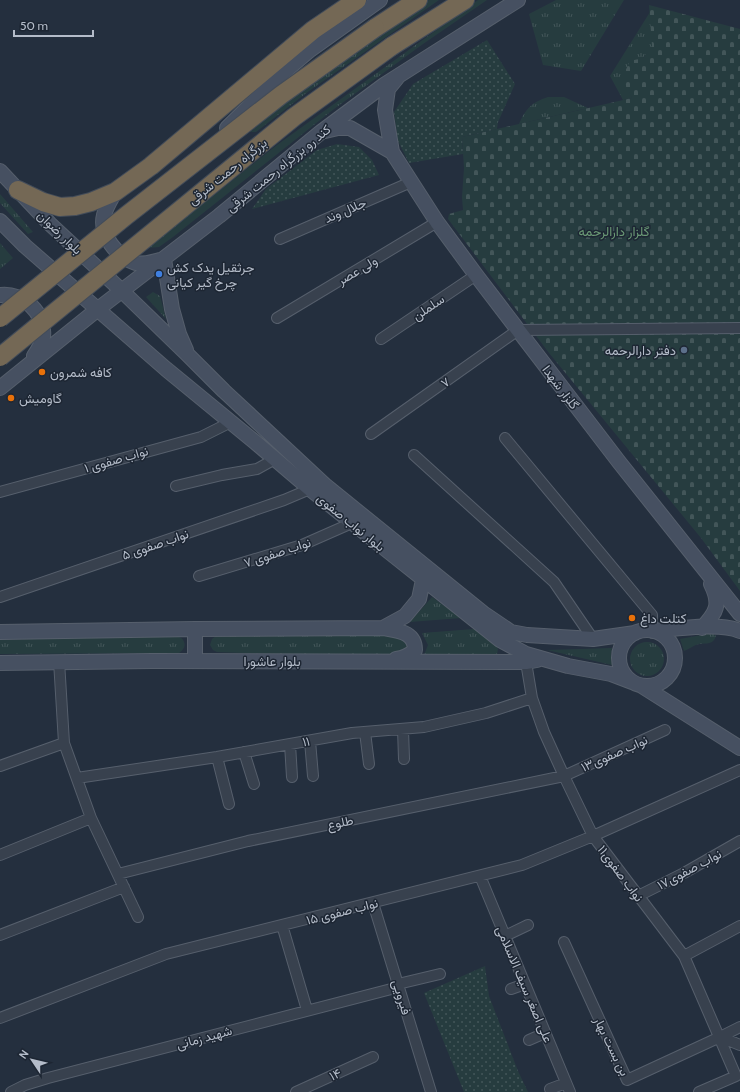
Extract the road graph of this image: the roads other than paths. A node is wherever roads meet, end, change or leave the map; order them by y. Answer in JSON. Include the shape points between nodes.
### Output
{"nodes":[{"id":1,"x":357,"y":0,"type":"edge"},
{"id":2,"x":380,"y":0,"type":"edge"},
{"id":3,"x":418,"y":0,"type":"edge"},
{"id":4,"x":465,"y":0,"type":"edge"},
{"id":5,"x":518,"y":0,"type":"edge"},
{"id":6,"x":398,"y":76,"type":"junction"},
{"id":7,"x":321,"y":132,"type":"junction"},
{"id":8,"x":392,"y":152,"type":"junction"},
{"id":9,"x":0,"y":171,"type":"edge"},
{"id":10,"x":183,"y":173,"type":"junction"},
{"id":11,"x":411,"y":182,"type":"junction"},
{"id":12,"x":18,"y":190,"type":"junction"},
{"id":13,"x":115,"y":192,"type":"junction"},
{"id":14,"x":0,"y":221,"type":"edge"},
{"id":15,"x":437,"y":222,"type":"junction"},
{"id":16,"x":280,"y":239,"type":"dead end"},
{"id":17,"x":164,"y":259,"type":"junction"},
{"id":18,"x":476,"y":276,"type":"junction"},
{"id":19,"x":122,"y":291,"type":"junction"},
{"id":20,"x":0,"y":295,"type":"edge"},
{"id":21,"x":98,"y":309,"type":"junction"},
{"id":22,"x":0,"y":318,"type":"edge"},
{"id":23,"x":277,"y":318,"type":"dead end"},
{"id":24,"x":740,"y":328,"type":"edge"},
{"id":25,"x":518,"y":330,"type":"junction"},
{"id":26,"x":381,"y":338,"type":"dead end"},
{"id":27,"x":188,"y":354,"type":"junction"},
{"id":28,"x":0,"y":357,"type":"edge"},
{"id":29,"x":24,"y":369,"type":"junction"},
{"id":30,"x":0,"y":388,"type":"edge"},
{"id":31,"x":231,"y":422,"type":"junction"},
{"id":32,"x":371,"y":434,"type":"dead end"},
{"id":33,"x":272,"y":436,"type":"junction"},
{"id":34,"x":505,"y":438,"type":"dead end"},
{"id":35,"x":261,"y":448,"type":"junction"},
{"id":36,"x":414,"y":455,"type":"dead end"},
{"id":37,"x":276,"y":459,"type":"junction"},
{"id":38,"x":176,"y":486,"type":"dead end"},
{"id":39,"x":310,"y":489,"type":"junction"},
{"id":40,"x":0,"y":492,"type":"edge"},
{"id":41,"x":352,"y":523,"type":"junction"},
{"id":42,"x":680,"y":540,"type":"junction"},
{"id":43,"x":199,"y":576,"type":"dead end"},
{"id":44,"x":424,"y":580,"type":"junction"},
{"id":45,"x":0,"y":597,"type":"edge"},
{"id":46,"x":740,"y":614,"type":"edge"},
{"id":47,"x":383,"y":628,"type":"junction"},
{"id":48,"x":702,"y":628,"type":"junction"},
{"id":49,"x":195,"y":629,"type":"junction"},
{"id":50,"x":652,"y":631,"type":"junction"},
{"id":51,"x":0,"y":632,"type":"edge"},
{"id":52,"x":740,"y":632,"type":"edge"},
{"id":53,"x":635,"y":633,"type":"junction"},
{"id":54,"x":592,"y":639,"type":"junction"},
{"id":55,"x":545,"y":659,"type":"junction"},
{"id":56,"x":59,"y":661,"type":"junction"},
{"id":57,"x":195,"y":661,"type":"junction"},
{"id":58,"x":386,"y":662,"type":"junction"},
{"id":59,"x":526,"y":662,"type":"junction"},
{"id":60,"x":0,"y":663,"type":"edge"},
{"id":61,"x":637,"y":684,"type":"junction"},
{"id":62,"x":532,"y":698,"type":"junction"},
{"id":63,"x":403,"y":729,"type":"junction"},
{"id":64,"x":665,"y":730,"type":"dead end"},
{"id":65,"x":364,"y":732,"type":"junction"},
{"id":66,"x":310,"y":741,"type":"junction"},
{"id":67,"x":64,"y":743,"type":"junction"},
{"id":68,"x":290,"y":744,"type":"junction"},
{"id":69,"x":740,"y":748,"type":"edge"},
{"id":70,"x":244,"y":752,"type":"junction"},
{"id":71,"x":217,"y":757,"type":"junction"},
{"id":72,"x":404,"y":759,"type":"dead end"},
{"id":73,"x":369,"y":764,"type":"dead end"},
{"id":74,"x":0,"y":766,"type":"edge"},
{"id":75,"x":740,"y":770,"type":"edge"},
{"id":76,"x":313,"y":776,"type":"dead end"},
{"id":77,"x":564,"y":776,"type":"junction"},
{"id":78,"x":292,"y":777,"type":"dead end"},
{"id":79,"x":77,"y":778,"type":"junction"},
{"id":80,"x":254,"y":784,"type":"dead end"},
{"id":81,"x":229,"y":804,"type":"dead end"},
{"id":82,"x":92,"y":818,"type":"junction"},
{"id":83,"x":593,"y":836,"type":"junction"},
{"id":84,"x":740,"y":841,"type":"edge"},
{"id":85,"x":0,"y":855,"type":"edge"},
{"id":86,"x":118,"y":874,"type":"junction"},
{"id":87,"x":480,"y":876,"type":"junction"},
{"id":88,"x":124,"y":887,"type":"junction"},
{"id":89,"x":638,"y":896,"type":"junction"},
{"id":90,"x":373,"y":903,"type":"junction"},
{"id":91,"x":138,"y":917,"type":"dead end"},
{"id":92,"x":282,"y":925,"type":"junction"},
{"id":93,"x":528,"y":925,"type":"dead end"},
{"id":94,"x":740,"y":926,"type":"edge"},
{"id":95,"x":0,"y":935,"type":"edge"},
{"id":96,"x":505,"y":936,"type":"junction"},
{"id":97,"x":564,"y":942,"type":"dead end"},
{"id":98,"x":684,"y":956,"type":"junction"},
{"id":99,"x":440,"y":974,"type":"dead end"},
{"id":100,"x":525,"y":984,"type":"junction"},
{"id":101,"x":398,"y":985,"type":"junction"},
{"id":102,"x":511,"y":989,"type":"dead end"},
{"id":103,"x":307,"y":1010,"type":"junction"},
{"id":104,"x":0,"y":1018,"type":"edge"},
{"id":105,"x":740,"y":1027,"type":"edge"},
{"id":106,"x":546,"y":1033,"type":"junction"},
{"id":107,"x":720,"y":1037,"type":"junction"},
{"id":108,"x":530,"y":1040,"type":"dead end"},
{"id":109,"x":740,"y":1045,"type":"edge"},
{"id":110,"x":373,"y":1057,"type":"dead end"},
{"id":111,"x":568,"y":1088,"type":"edge"},
{"id":112,"x":550,"y":1089,"type":"dead end"},
{"id":113,"x":11,"y":1092,"type":"edge"},
{"id":114,"x":296,"y":1092,"type":"edge"},
{"id":115,"x":431,"y":1092,"type":"edge"},
{"id":116,"x":699,"y":1092,"type":"edge"}],
"edges":[{"from":1,"to":13,"type":"highway","via":[[313,30],[151,166]]},
{"from":2,"to":10,"type":"main road","via":[[310,50],[283,73]]},
{"from":3,"to":10,"type":"highway","name":"بزرگراه رحمت شرقی","bridge":true,"via":[[281,95]]},
{"from":4,"to":28,"type":"highway","name":"بزرگراه رحمت شرقی","bridge":true,"via":[[392,46],[294,117]]},
{"from":5,"to":6,"type":"main road","name":"کند رو بزرگراه رحمت شرقی"},
{"from":6,"to":7,"type":"main road","name":"کند رو بزرگراه رحمت شرقی"},
{"from":6,"to":8,"type":"main road","name":"گلزار شهدا","via":[[388,89],[385,110]]},
{"from":7,"to":8,"type":"main road","name":"گلزار شهدا","via":[[350,128]]},
{"from":7,"to":17,"type":"main road","name":"کند رو بزرگراه رحمت شرقی"},
{"from":8,"to":11,"type":"main road","name":"گلزار شهدا"},
{"from":9,"to":12,"type":"main road","name":"بلوار رضوان"},
{"from":10,"to":22,"type":"highway","name":"بزرگراه رحمت شرقی","bridge":true},
{"from":11,"to":15,"type":"main road","name":"گلزار شهدا"},
{"from":11,"to":16,"type":"street","name":"جلال وند"},
{"from":12,"to":13,"type":"highway","via":[[60,207],[85,204]]},
{"from":12,"to":19,"type":"main road","name":"بلوار رضوان","via":[[50,224]]},
{"from":13,"to":17,"type":"main road","via":[[104,215],[104,233],[109,242],[122,256],[136,263],[151,263]]},
{"from":14,"to":21,"type":"main road"},
{"from":15,"to":18,"type":"main road","name":"گلزار شهدا"},
{"from":15,"to":23,"type":"street","name":"ولی عصر"},
{"from":17,"to":19,"type":"main road","name":"کند رو بزرگراه رحمت شرقی"},
{"from":17,"to":27,"type":"main road","via":[[172,309]]},
{"from":18,"to":25,"type":"main road","name":"گلزار شهدا"},
{"from":18,"to":26,"type":"street","name":"سلملن"},
{"from":19,"to":21,"type":"main road","name":"کند رو بزرگراه رحمت شرقی"},
{"from":19,"to":27,"type":"main road","name":"بلوار نواب صفوی"},
{"from":20,"to":29,"type":"main road","via":[[7,294],[20,298],[33,308],[41,321],[42,343]]},
{"from":21,"to":29,"type":"main road","name":"کند رو بزرگراه رحمت شرقی"},
{"from":21,"to":31,"type":"main road","name":"بلوار نواب صفوی"},
{"from":24,"to":25,"type":"street"},
{"from":25,"to":32,"type":"street","name":"۷"},
{"from":25,"to":42,"type":"main road","name":"گلزار شهدا"},
{"from":27,"to":33,"type":"main road","name":"بلوار نواب صفوی"},
{"from":29,"to":30,"type":"main road"},
{"from":31,"to":35,"type":"main road","name":"بلوار نواب صفوی"},
{"from":31,"to":40,"type":"street","name":"نواب صفوی ۱","via":[[201,436]]},
{"from":33,"to":35,"type":"main road"},
{"from":33,"to":54,"type":"main road","name":"بلوار نواب صفوی","via":[[326,486],[483,613],[511,632],[528,636]]},
{"from":34,"to":50,"type":"street","via":[[652,615]]},
{"from":35,"to":37,"type":"main road","name":"بلوار نواب صفوی"},
{"from":36,"to":54,"type":"street","via":[[554,582]]},
{"from":37,"to":38,"type":"street","via":[[257,470]]},
{"from":37,"to":39,"type":"main road","name":"بلوار نواب صفوی"},
{"from":39,"to":41,"type":"main road","name":"بلوار نواب صفوی"},
{"from":39,"to":45,"type":"street","name":"نواب صفوی ۵"},
{"from":41,"to":43,"type":"street","name":"نواب صفوی ۷","via":[[302,546]]},
{"from":41,"to":44,"type":"main road","name":"بلوار نواب صفوی"},
{"from":42,"to":46,"type":"main road","name":"گلزار شهدا"},
{"from":42,"to":48,"type":"main road","via":[[717,595],[715,613]]},
{"from":44,"to":47,"type":"main road","via":[[418,599],[405,616]]},
{"from":44,"to":55,"type":"main road","name":"بلوار نواب صفوی","via":[[500,640],[526,654]]},
{"from":47,"to":49,"type":"main road"},
{"from":47,"to":58,"type":"main road","via":[[407,633],[415,645],[415,650],[408,657]]},
{"from":48,"to":50,"type":"main road"},
{"from":48,"to":52,"type":"main road","via":[[719,627]]},
{"from":49,"to":51,"type":"main road"},
{"from":49,"to":57,"type":"main road"},
{"from":50,"to":53,"type":"main road"},
{"from":50,"to":61,"type":"main road","via":[[664,636],[672,646],[675,663],[672,672],[659,684]]},
{"from":53,"to":54,"type":"main road","name":"بلوار نواب صفوی"},
{"from":53,"to":61,"type":"main road","via":[[622,645],[619,661],[626,677]]},
{"from":55,"to":59,"type":"main road","name":"بلوار عاشورا"},
{"from":55,"to":61,"type":"main road","name":"بلوار نواب صفوی","via":[[611,674]]},
{"from":56,"to":57,"type":"main road","name":"بلوار عاشورا"},
{"from":56,"to":60,"type":"main road","name":"بلوار عاشورا"},
{"from":56,"to":67,"type":"street"},
{"from":57,"to":58,"type":"main road","name":"بلوار عاشورا"},
{"from":58,"to":59,"type":"main road","name":"بلوار عاشورا"},
{"from":59,"to":62,"type":"street","name":"۱۱نواب صفوی"},
{"from":61,"to":69,"type":"main road"},
{"from":62,"to":63,"type":"street","name":"۱۱","via":[[486,713],[424,727]]},
{"from":62,"to":77,"type":"street","name":"۱۱نواب صفوی"},
{"from":63,"to":65,"type":"street","name":"۱۱"},
{"from":63,"to":72,"type":"street"},
{"from":64,"to":77,"type":"street","name":"۱۳نواب صفوی"},
{"from":65,"to":66,"type":"street","name":"۱۱"},
{"from":65,"to":73,"type":"street"},
{"from":66,"to":68,"type":"street","name":"۱۱"},
{"from":66,"to":76,"type":"street"},
{"from":67,"to":74,"type":"street"},
{"from":67,"to":79,"type":"street"},
{"from":68,"to":70,"type":"street","name":"۱۱"},
{"from":68,"to":78,"type":"street"},
{"from":70,"to":71,"type":"street","name":"۱۱"},
{"from":70,"to":80,"type":"street"},
{"from":71,"to":79,"type":"street","name":"۱۱"},
{"from":71,"to":81,"type":"street"},
{"from":75,"to":83,"type":"street","name":"نواب صفوی ۱۵"},
{"from":77,"to":83,"type":"street","name":"۱۱نواب صفوی"},
{"from":77,"to":86,"type":"street","name":"طلوع","via":[[248,841]]},
{"from":79,"to":82,"type":"street"},
{"from":82,"to":85,"type":"street"},
{"from":82,"to":86,"type":"street"},
{"from":83,"to":87,"type":"street","name":"نواب صفوی ۱۵","via":[[522,865]]},
{"from":83,"to":89,"type":"street","name":"۱۱نواب صفوی"},
{"from":84,"to":89,"type":"street","name":"۱۷نواب صفوی"},
{"from":86,"to":88,"type":"street"},
{"from":87,"to":90,"type":"street","name":"نواب صفوی ۱۵"},
{"from":87,"to":96,"type":"street","name":"علی اصغر سیف الاسلامی"},
{"from":88,"to":91,"type":"street"},
{"from":88,"to":95,"type":"street"},
{"from":89,"to":98,"type":"street","name":"۱۱نواب صفوی"},
{"from":90,"to":92,"type":"street","name":"نواب صفوی ۱۵"},
{"from":90,"to":101,"type":"street","name":"فیرویی"},
{"from":92,"to":103,"type":"street"},
{"from":92,"to":104,"type":"street","name":"نواب صفوی ۱۵","via":[[166,954]]},
{"from":93,"to":96,"type":"street"},
{"from":94,"to":98,"type":"street"},
{"from":96,"to":100,"type":"street","name":"علی اصغر سیف الاسلامی"},
{"from":97,"to":107,"type":"street","name":"بن بست بهار","via":[[627,1080]]},
{"from":98,"to":107,"type":"street","name":"۱۱نواب صفوی"},
{"from":99,"to":101,"type":"street","name":"شهید زمانی"},
{"from":100,"to":102,"type":"street"},
{"from":100,"to":106,"type":"street","name":"علی اصغر سیف الاسلامی"},
{"from":101,"to":103,"type":"street","name":"شهید زمانی"},
{"from":101,"to":115,"type":"street","name":"فیرویی"},
{"from":103,"to":113,"type":"street","name":"شهید زمانی","via":[[48,1078]]},
{"from":105,"to":107,"type":"street"},
{"from":106,"to":108,"type":"street"},
{"from":106,"to":111,"type":"street","name":"علی اصغر سیف الاسلامی"},
{"from":107,"to":109,"type":"street"},
{"from":107,"to":116,"type":"street","name":"۱۱نواب صفوی","via":[[736,1076]]},
{"from":110,"to":114,"type":"street","name":"۱۴"},
{"from":111,"to":112,"type":"street"}]}
